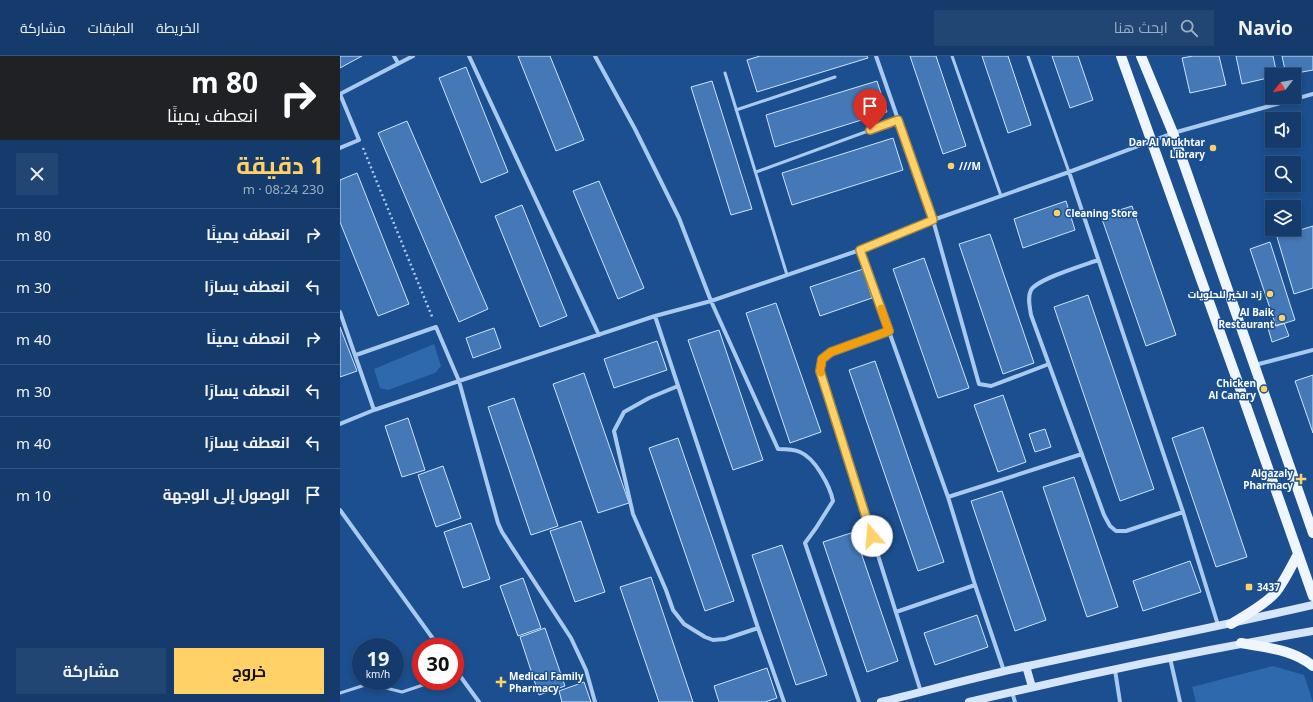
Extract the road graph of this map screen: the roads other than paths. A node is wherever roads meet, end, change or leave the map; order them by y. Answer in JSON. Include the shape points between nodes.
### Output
{"nodes":[{"id":1,"x":394,"y":56,"type":"edge"},
{"id":2,"x":413,"y":56,"type":"edge"},
{"id":3,"x":469,"y":56,"type":"edge"},
{"id":4,"x":595,"y":56,"type":"edge"},
{"id":5,"x":876,"y":56,"type":"edge"},
{"id":6,"x":952,"y":56,"type":"edge"},
{"id":7,"x":1028,"y":56,"type":"edge"},
{"id":8,"x":1121,"y":56,"type":"edge"},
{"id":9,"x":1141,"y":56,"type":"edge"},
{"id":10,"x":398,"y":63,"type":"junction"},
{"id":11,"x":725,"y":73,"type":"dead end"},
{"id":12,"x":835,"y":77,"type":"dead end"},
{"id":13,"x":340,"y":94,"type":"edge"},
{"id":14,"x":1313,"y":94,"type":"edge"},
{"id":15,"x":736,"y":110,"type":"junction"},
{"id":16,"x":898,"y":120,"type":"junction"},
{"id":17,"x":1173,"y":133,"type":"junction"},
{"id":18,"x":1151,"y":141,"type":"junction"},
{"id":19,"x":340,"y":148,"type":"edge"},
{"id":20,"x":756,"y":172,"type":"junction"},
{"id":21,"x":1069,"y":172,"type":"junction"},
{"id":22,"x":1001,"y":196,"type":"junction"},
{"id":23,"x":933,"y":220,"type":"junction"},
{"id":24,"x":860,"y":250,"type":"junction"},
{"id":25,"x":1098,"y":260,"type":"junction"},
{"id":26,"x":787,"y":275,"type":"junction"},
{"id":27,"x":711,"y":301,"type":"junction"},
{"id":28,"x":340,"y":312,"type":"edge"},
{"id":29,"x":655,"y":316,"type":"junction"},
{"id":30,"x":889,"y":331,"type":"junction"},
{"id":31,"x":599,"y":335,"type":"junction"},
{"id":32,"x":1313,"y":350,"type":"edge"},
{"id":33,"x":356,"y":355,"type":"junction"},
{"id":34,"x":1049,"y":364,"type":"junction"},
{"id":35,"x":1255,"y":365,"type":"junction"},
{"id":36,"x":459,"y":381,"type":"junction"},
{"id":37,"x":678,"y":386,"type":"junction"},
{"id":38,"x":374,"y":410,"type":"junction"},
{"id":39,"x":340,"y":424,"type":"edge"},
{"id":40,"x":1082,"y":454,"type":"junction"},
{"id":41,"x":948,"y":497,"type":"junction"},
{"id":42,"x":340,"y":510,"type":"edge"},
{"id":43,"x":1182,"y":512,"type":"junction"},
{"id":44,"x":1313,"y":533,"type":"edge"},
{"id":45,"x":1298,"y":554,"type":"junction"},
{"id":46,"x":975,"y":585,"type":"junction"},
{"id":47,"x":1313,"y":596,"type":"edge"},
{"id":48,"x":1313,"y":605,"type":"edge"},
{"id":49,"x":896,"y":612,"type":"junction"},
{"id":50,"x":1231,"y":624,"type":"junction"},
{"id":51,"x":1219,"y":626,"type":"junction"},
{"id":52,"x":758,"y":628,"type":"junction"},
{"id":53,"x":1313,"y":631,"type":"edge"},
{"id":54,"x":432,"y":638,"type":"edge"},
{"id":55,"x":1241,"y":643,"type":"junction"},
{"id":56,"x":1170,"y":658,"type":"junction"},
{"id":57,"x":1026,"y":666,"type":"junction"},
{"id":58,"x":1313,"y":666,"type":"edge"},
{"id":59,"x":1115,"y":670,"type":"junction"},
{"id":60,"x":1004,"y":671,"type":"junction"},
{"id":61,"x":464,"y":681,"type":"edge"},
{"id":62,"x":1032,"y":687,"type":"junction"},
{"id":63,"x":412,"y":689,"type":"edge"},
{"id":64,"x":922,"y":692,"type":"junction"},
{"id":65,"x":1012,"y":692,"type":"junction"},
{"id":66,"x":340,"y":693,"type":"edge"},
{"id":67,"x":479,"y":702,"type":"edge"},
{"id":68,"x":595,"y":702,"type":"edge"},
{"id":69,"x":784,"y":702,"type":"edge"},
{"id":70,"x":859,"y":702,"type":"edge"},
{"id":71,"x":881,"y":702,"type":"edge"},
{"id":72,"x":969,"y":702,"type":"edge"},
{"id":73,"x":1015,"y":702,"type":"edge"},
{"id":74,"x":1120,"y":702,"type":"edge"},
{"id":75,"x":1180,"y":702,"type":"edge"}],
"edges":[{"from":1,"to":10,"type":"street"},
{"from":2,"to":10,"type":"street"},
{"from":3,"to":31,"type":"street"},
{"from":4,"to":27,"type":"street","via":[[679,218]]},
{"from":5,"to":16,"type":"street"},
{"from":6,"to":22,"type":"lane"},
{"from":7,"to":21,"type":"lane"},
{"from":8,"to":18,"type":"main road"},
{"from":9,"to":17,"type":"main road"},
{"from":10,"to":13,"type":"street"},
{"from":11,"to":15,"type":"lane"},
{"from":12,"to":15,"type":"lane"},
{"from":13,"to":19,"type":"street","via":[[359,140]]},
{"from":14,"to":17,"type":"street"},
{"from":15,"to":20,"type":"lane"},
{"from":16,"to":20,"type":"lane"},
{"from":16,"to":23,"type":"street"},
{"from":17,"to":18,"type":"street"},
{"from":17,"to":35,"type":"main road"},
{"from":18,"to":21,"type":"street"},
{"from":18,"to":45,"type":"main road"},
{"from":20,"to":26,"type":"lane"},
{"from":21,"to":22,"type":"street"},
{"from":21,"to":25,"type":"street"},
{"from":22,"to":23,"type":"street"},
{"from":23,"to":24,"type":"street"},
{"from":23,"to":34,"type":"street","via":[[979,384],[991,386]]},
{"from":24,"to":26,"type":"street"},
{"from":24,"to":30,"type":"street"},
{"from":25,"to":34,"type":"street","via":[[1040,281],[1031,290],[1028,301],[1031,315]]},
{"from":25,"to":43,"type":"street"},
{"from":26,"to":27,"type":"street"},
{"from":27,"to":29,"type":"street"},
{"from":27,"to":70,"type":"street","via":[[778,450],[801,452],[814,462],[832,492],[833,501],[805,543]]},
{"from":28,"to":33,"type":"street"},
{"from":29,"to":31,"type":"street"},
{"from":29,"to":37,"type":"street"},
{"from":30,"to":41,"type":"street"},
{"from":30,"to":49,"type":"street","via":[[831,352],[822,359],[820,371]]},
{"from":31,"to":36,"type":"street"},
{"from":32,"to":35,"type":"street"},
{"from":33,"to":36,"type":"street","via":[[436,327]]},
{"from":33,"to":38,"type":"street"},
{"from":34,"to":40,"type":"street"},
{"from":35,"to":44,"type":"main road"},
{"from":36,"to":38,"type":"street"},
{"from":36,"to":68,"type":"street","via":[[498,523],[571,638],[586,670]]},
{"from":37,"to":52,"type":"street"},
{"from":37,"to":52,"type":"street","via":[[624,412],[614,431],[633,514],[673,610],[684,624],[714,640]]},
{"from":38,"to":39,"type":"street"},
{"from":40,"to":41,"type":"street"},
{"from":40,"to":43,"type":"street","via":[[1104,515],[1116,531],[1126,531]]},
{"from":41,"to":46,"type":"street"},
{"from":42,"to":54,"type":"street"},
{"from":43,"to":51,"type":"street"},
{"from":45,"to":47,"type":"main road"},
{"from":45,"to":50,"type":"main road","via":[[1275,593]]},
{"from":46,"to":49,"type":"street"},
{"from":46,"to":60,"type":"street"},
{"from":48,"to":50,"type":"main road"},
{"from":49,"to":64,"type":"street"},
{"from":50,"to":51,"type":"main road"},
{"from":51,"to":57,"type":"main road"},
{"from":52,"to":69,"type":"street"},
{"from":53,"to":55,"type":"main road"},
{"from":55,"to":56,"type":"main road"},
{"from":55,"to":58,"type":"main road","via":[[1290,652],[1304,658]]},
{"from":56,"to":59,"type":"main road"},
{"from":56,"to":75,"type":"street"},
{"from":57,"to":60,"type":"main road"},
{"from":57,"to":62,"type":"main road"},
{"from":59,"to":62,"type":"main road"},
{"from":59,"to":74,"type":"street"},
{"from":60,"to":64,"type":"main road"},
{"from":61,"to":67,"type":"street"},
{"from":62,"to":65,"type":"main road"},
{"from":63,"to":66,"type":"lane","via":[[402,692],[364,685]]},
{"from":64,"to":71,"type":"main road"},
{"from":65,"to":72,"type":"main road"},
{"from":65,"to":73,"type":"street"}]}
